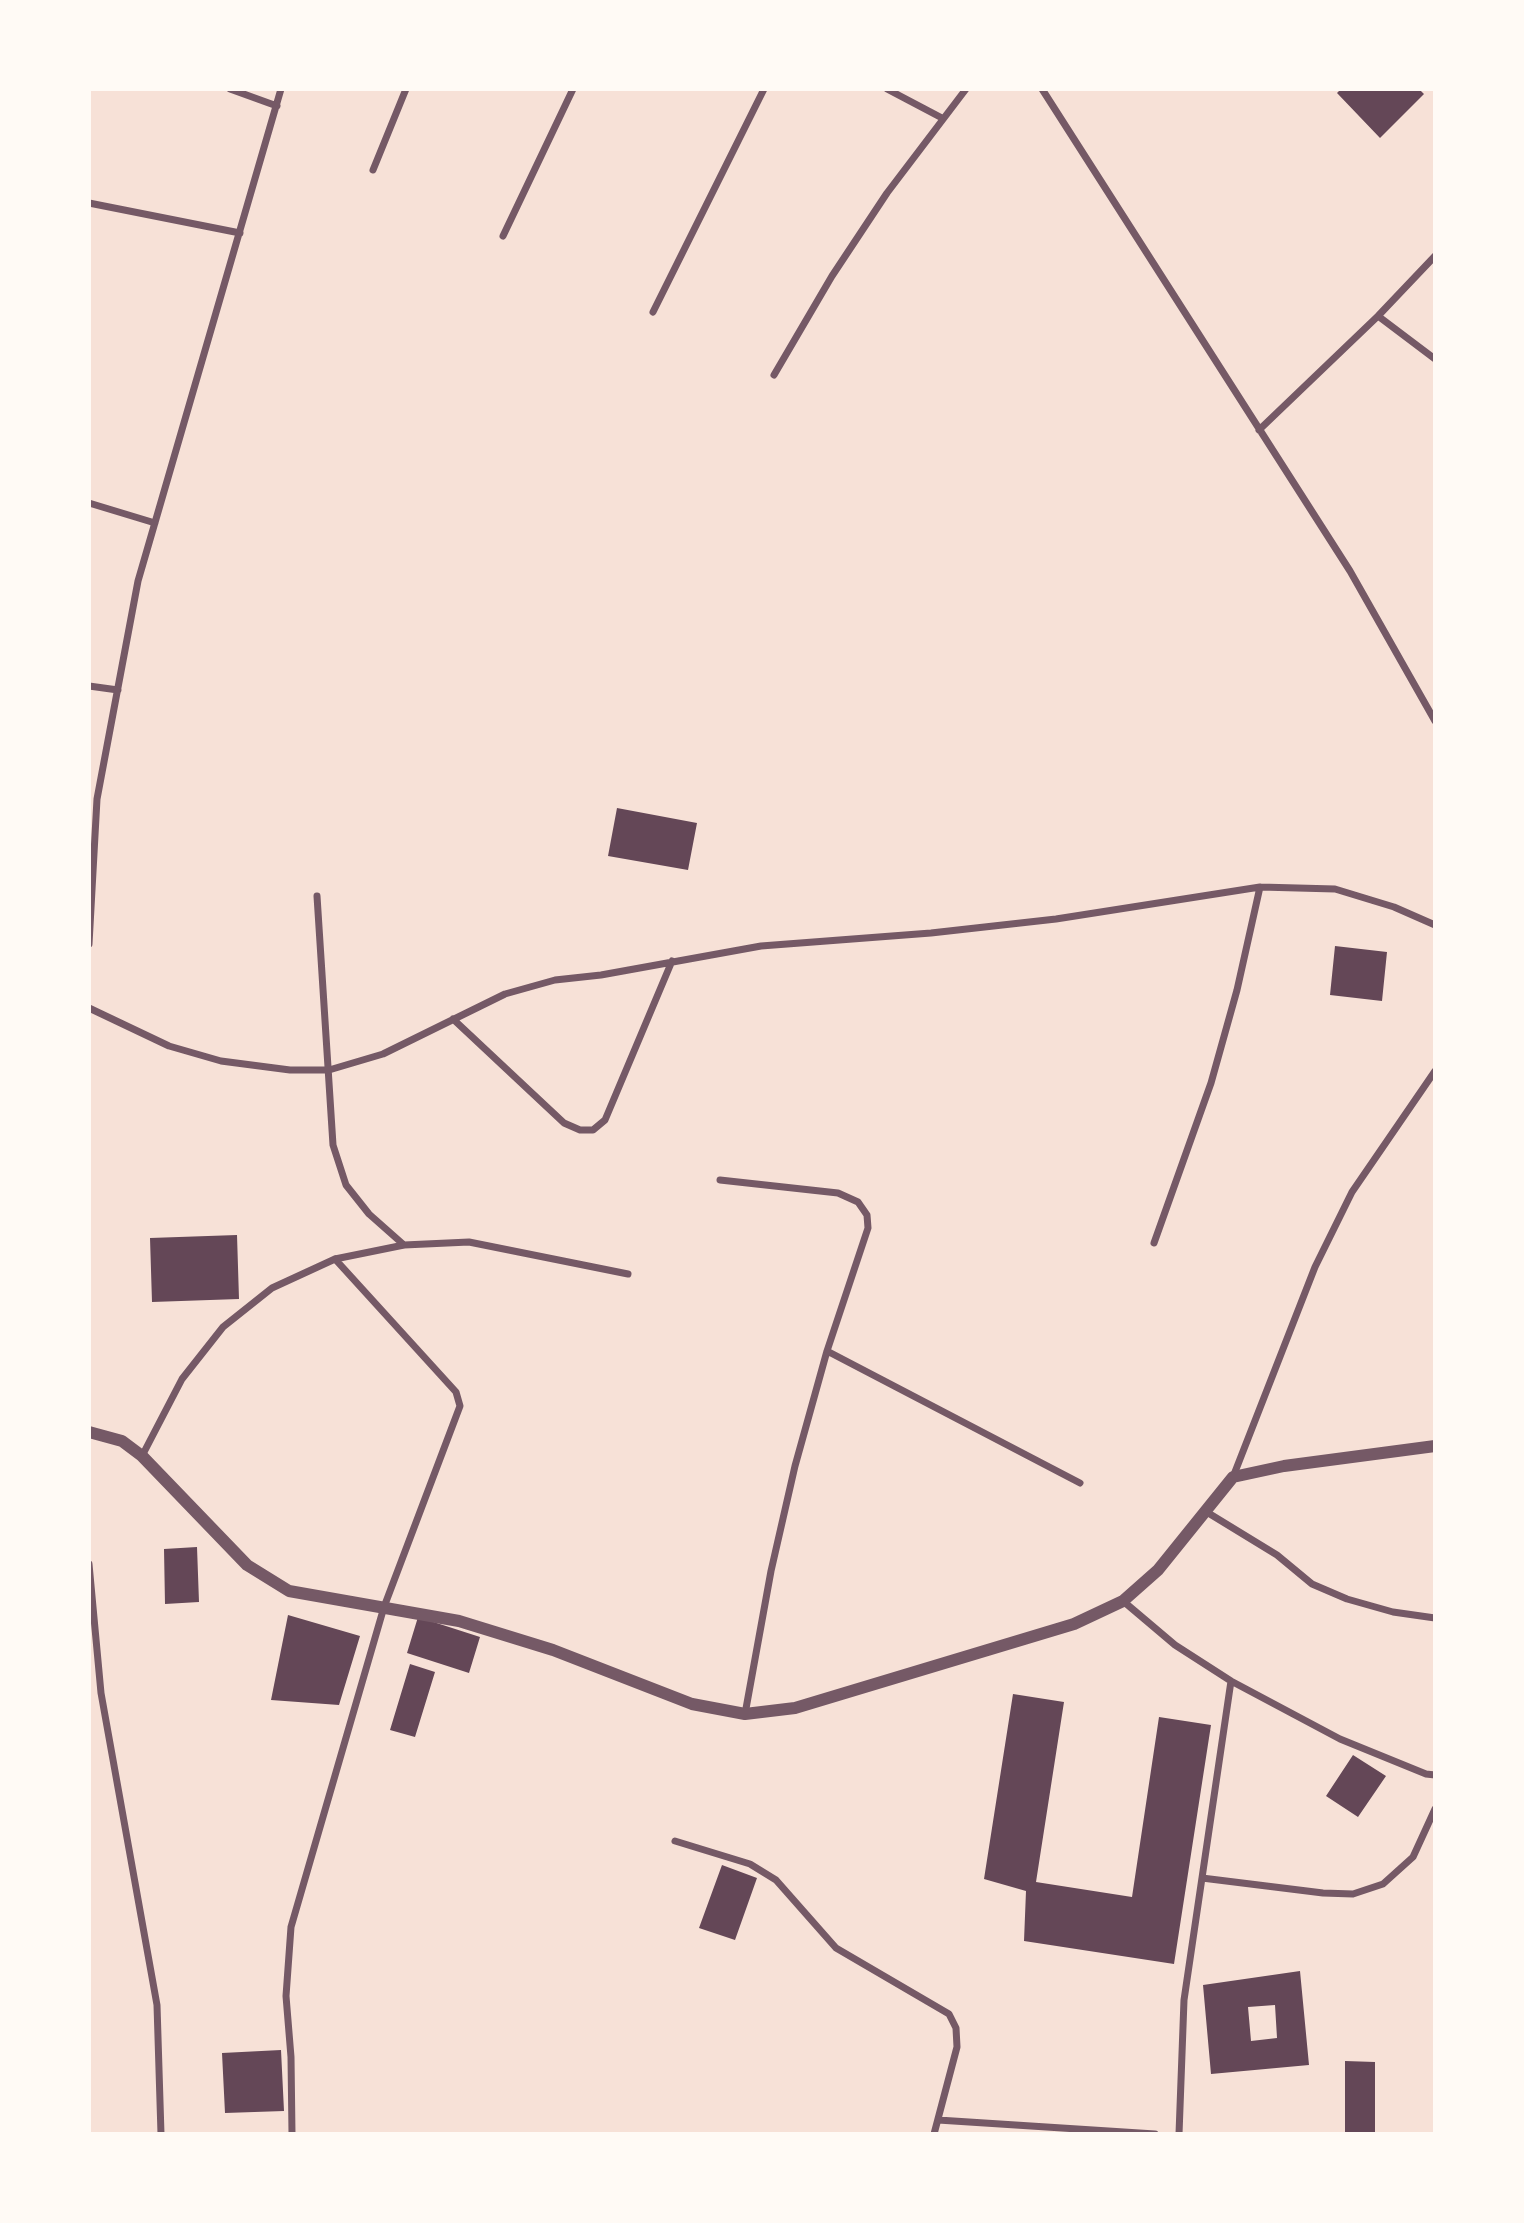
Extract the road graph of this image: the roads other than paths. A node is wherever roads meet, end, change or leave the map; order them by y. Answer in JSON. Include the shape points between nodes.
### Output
{"nodes":[{"id":1,"x":230,"y":89,"type":"edge"},
{"id":2,"x":281,"y":89,"type":"edge"},
{"id":3,"x":406,"y":89,"type":"edge"},
{"id":4,"x":573,"y":89,"type":"edge"},
{"id":5,"x":764,"y":89,"type":"edge"},
{"id":6,"x":887,"y":89,"type":"edge"},
{"id":7,"x":966,"y":89,"type":"edge"},
{"id":8,"x":1042,"y":89,"type":"edge"},
{"id":9,"x":277,"y":106,"type":"junction"},
{"id":10,"x":942,"y":118,"type":"junction"},
{"id":11,"x":373,"y":170,"type":"dead end"},
{"id":12,"x":89,"y":203,"type":"edge"},
{"id":13,"x":240,"y":233,"type":"junction"},
{"id":14,"x":503,"y":236,"type":"dead end"},
{"id":15,"x":1435,"y":256,"type":"edge"},
{"id":16,"x":653,"y":312,"type":"dead end"},
{"id":17,"x":1378,"y":316,"type":"junction"},
{"id":18,"x":1435,"y":359,"type":"edge"},
{"id":19,"x":775,"y":375,"type":"dead end"},
{"id":20,"x":1259,"y":430,"type":"junction"},
{"id":21,"x":89,"y":503,"type":"edge"},
{"id":22,"x":155,"y":523,"type":"junction"},
{"id":23,"x":89,"y":686,"type":"edge"},
{"id":24,"x":118,"y":690,"type":"junction"},
{"id":25,"x":1435,"y":721,"type":"edge"},
{"id":26,"x":93,"y":798,"type":"edge"},
{"id":27,"x":1259,"y":887,"type":"junction"},
{"id":28,"x":317,"y":896,"type":"dead end"},
{"id":29,"x":1435,"y":925,"type":"edge"},
{"id":30,"x":89,"y":944,"type":"edge"},
{"id":31,"x":672,"y":961,"type":"junction"},
{"id":32,"x":89,"y":1008,"type":"edge"},
{"id":33,"x":453,"y":1019,"type":"junction"},
{"id":34,"x":329,"y":1070,"type":"junction"},
{"id":35,"x":1435,"y":1070,"type":"edge"},
{"id":36,"x":720,"y":1180,"type":"dead end"},
{"id":37,"x":1154,"y":1243,"type":"dead end"},
{"id":38,"x":404,"y":1245,"type":"junction"},
{"id":39,"x":335,"y":1259,"type":"junction"},
{"id":40,"x":628,"y":1274,"type":"dead end"},
{"id":41,"x":827,"y":1351,"type":"junction"},
{"id":42,"x":93,"y":1433,"type":"edge"},
{"id":43,"x":1435,"y":1447,"type":"edge"},
{"id":44,"x":142,"y":1456,"type":"junction"},
{"id":45,"x":1233,"y":1477,"type":"junction"},
{"id":46,"x":1080,"y":1483,"type":"dead end"},
{"id":47,"x":1205,"y":1511,"type":"junction"},
{"id":48,"x":89,"y":1564,"type":"edge"},
{"id":49,"x":1123,"y":1601,"type":"junction"},
{"id":50,"x":384,"y":1607,"type":"junction"},
{"id":51,"x":1435,"y":1618,"type":"edge"},
{"id":52,"x":1231,"y":1681,"type":"junction"},
{"id":53,"x":745,"y":1714,"type":"junction"},
{"id":54,"x":1435,"y":1775,"type":"edge"},
{"id":55,"x":1435,"y":1809,"type":"edge"},
{"id":56,"x":676,"y":1841,"type":"dead end"},
{"id":57,"x":1202,"y":1878,"type":"junction"},
{"id":58,"x":937,"y":2120,"type":"junction"},
{"id":59,"x":161,"y":2134,"type":"edge"},
{"id":60,"x":292,"y":2134,"type":"edge"},
{"id":61,"x":934,"y":2134,"type":"edge"},
{"id":62,"x":1155,"y":2134,"type":"edge"},
{"id":63,"x":1179,"y":2134,"type":"edge"}],
"edges":[{"from":1,"to":9,"type":"street"},
{"from":2,"to":9,"type":"street"},
{"from":3,"to":11,"type":"street"},
{"from":4,"to":14,"type":"street"},
{"from":5,"to":16,"type":"street"},
{"from":6,"to":10,"type":"street"},
{"from":7,"to":10,"type":"street"},
{"from":8,"to":20,"type":"street"},
{"from":9,"to":13,"type":"street"},
{"from":10,"to":19,"type":"street","via":[[832,276]]},
{"from":12,"to":13,"type":"street"},
{"from":13,"to":22,"type":"street"},
{"from":15,"to":17,"type":"street"},
{"from":17,"to":18,"type":"street"},
{"from":17,"to":20,"type":"street"},
{"from":20,"to":25,"type":"street","via":[[1350,571]]},
{"from":21,"to":22,"type":"street"},
{"from":22,"to":24,"type":"street","via":[[138,581]]},
{"from":23,"to":24,"type":"street"},
{"from":24,"to":26,"type":"street"},
{"from":26,"to":30,"type":"street"},
{"from":27,"to":29,"type":"street","via":[[1335,889]]},
{"from":27,"to":31,"type":"street","via":[[1056,919],[761,946]]},
{"from":27,"to":37,"type":"street","via":[[1211,1083]]},
{"from":28,"to":34,"type":"street"},
{"from":31,"to":33,"type":"street","via":[[555,979],[505,994]]},
{"from":31,"to":33,"type":"street","via":[[605,1120],[593,1130],[564,1123]]},
{"from":32,"to":34,"type":"street","via":[[169,1046],[221,1061]]},
{"from":33,"to":34,"type":"street","via":[[383,1054]]},
{"from":34,"to":38,"type":"street","via":[[333,1145],[346,1185],[369,1214]]},
{"from":35,"to":45,"type":"street","via":[[1352,1192],[1315,1267]]},
{"from":36,"to":41,"type":"street","via":[[838,1193],[858,1202],[867,1214],[868,1228]]},
{"from":38,"to":39,"type":"street"},
{"from":38,"to":40,"type":"street","via":[[469,1242]]},
{"from":39,"to":44,"type":"street","via":[[272,1288],[223,1327],[182,1379]]},
{"from":39,"to":50,"type":"street","via":[[456,1392],[460,1406]]},
{"from":41,"to":46,"type":"street"},
{"from":41,"to":53,"type":"street","via":[[780,1532]]},
{"from":42,"to":44,"type":"street","via":[[122,1441]]},
{"from":43,"to":45,"type":"street"},
{"from":44,"to":50,"type":"street","via":[[247,1565],[289,1591]]},
{"from":45,"to":47,"type":"street"},
{"from":47,"to":49,"type":"street","via":[[1158,1570]]},
{"from":47,"to":51,"type":"street","via":[[1277,1555],[1312,1584],[1393,1612]]},
{"from":48,"to":59,"type":"street","via":[[101,1693],[157,2005]]},
{"from":49,"to":52,"type":"street","via":[[1175,1645]]},
{"from":49,"to":53,"type":"street","via":[[1074,1624],[888,1680],[794,1708]]},
{"from":50,"to":53,"type":"street","via":[[460,1621],[554,1650],[692,1704]]},
{"from":50,"to":60,"type":"street","via":[[291,1927],[286,1996]]},
{"from":52,"to":54,"type":"street","via":[[1340,1739]]},
{"from":52,"to":57,"type":"street"},
{"from":55,"to":57,"type":"street","via":[[1413,1857],[1383,1884],[1353,1894]]},
{"from":56,"to":58,"type":"street","via":[[750,1864],[776,1880],[836,1948],[949,2014],[956,2028],[957,2047]]},
{"from":57,"to":63,"type":"street","via":[[1184,2000]]},
{"from":58,"to":61,"type":"street"},
{"from":58,"to":62,"type":"street"}]}
